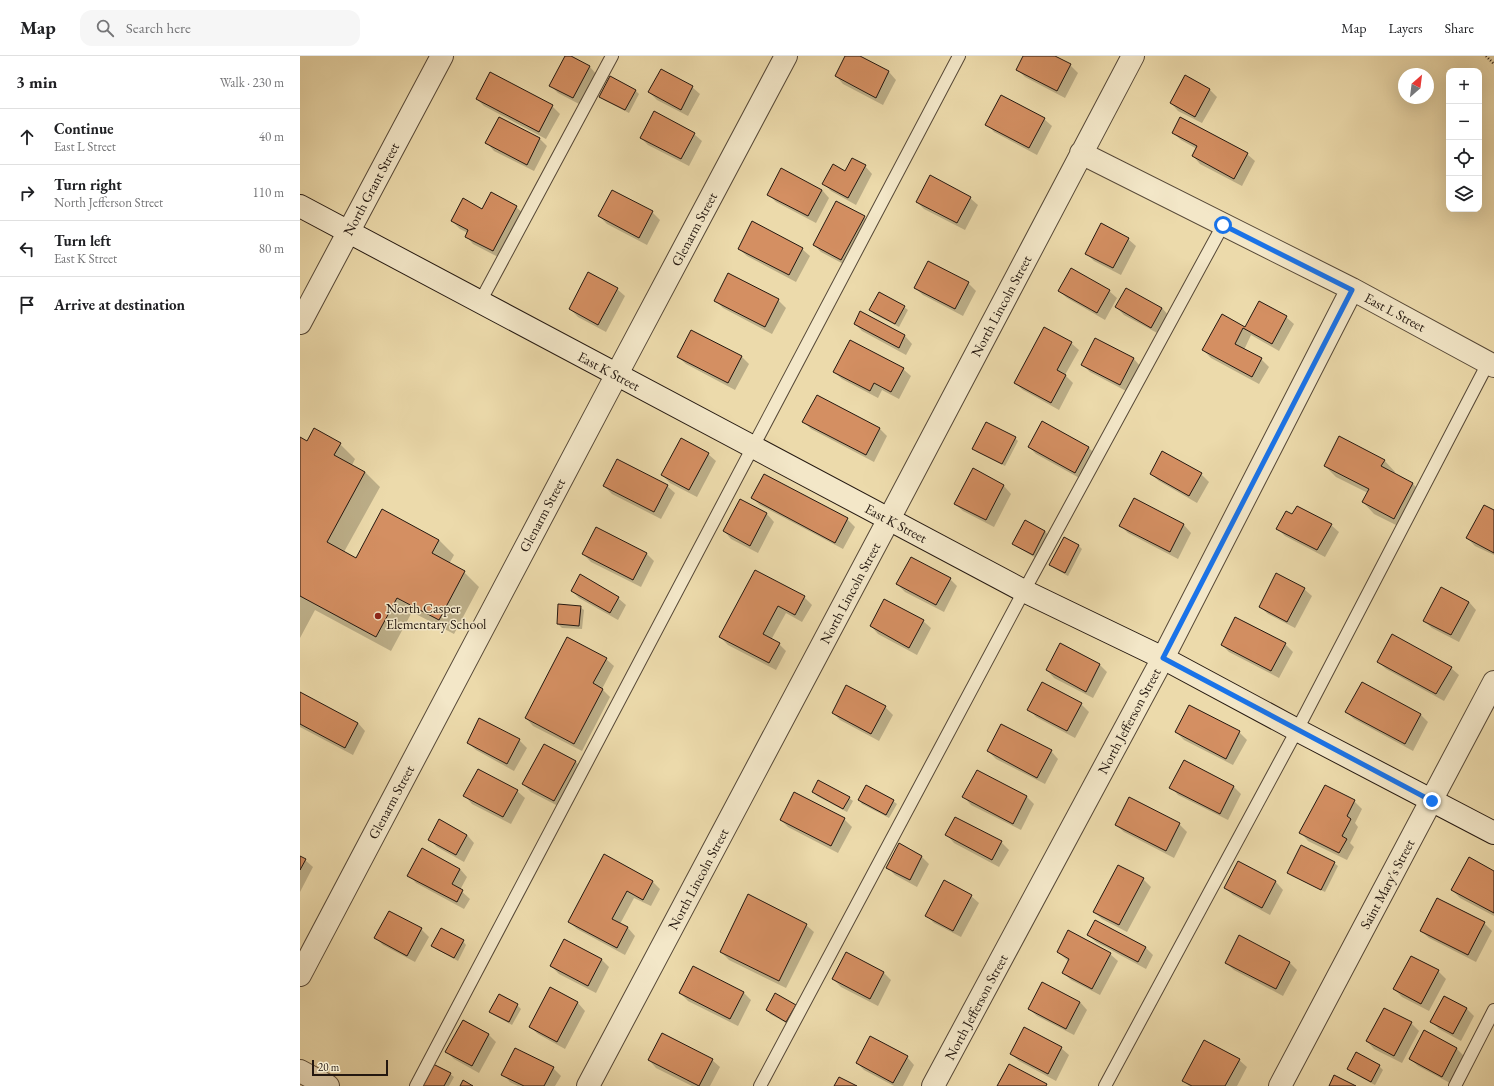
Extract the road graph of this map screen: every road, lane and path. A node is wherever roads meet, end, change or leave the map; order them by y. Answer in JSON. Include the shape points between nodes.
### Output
{"nodes":[{"id":1,"x":442,"y":56,"type":"edge"},
{"id":2,"x":612,"y":56,"type":"edge"},
{"id":3,"x":786,"y":56,"type":"edge"},
{"id":4,"x":960,"y":56,"type":"edge"},
{"id":5,"x":1133,"y":56,"type":"edge"},
{"id":6,"x":1486,"y":56,"type":"edge"},
{"id":7,"x":1494,"y":64,"type":"edge"},
{"id":8,"x":1081,"y":153,"type":"junction"},
{"id":9,"x":300,"y":206,"type":"edge"},
{"id":10,"x":1223,"y":225,"type":"junction"},
{"id":11,"x":348,"y":232,"type":"junction"},
{"id":12,"x":1352,"y":290,"type":"junction"},
{"id":13,"x":480,"y":302,"type":"junction"},
{"id":14,"x":300,"y":323,"type":"edge"},
{"id":15,"x":1491,"y":364,"type":"edge"},
{"id":16,"x":617,"y":374,"type":"junction"},
{"id":17,"x":753,"y":447,"type":"junction"},
{"id":18,"x":889,"y":519,"type":"junction"},
{"id":19,"x":1024,"y":591,"type":"junction"},
{"id":20,"x":1163,"y":658,"type":"junction"},
{"id":21,"x":1494,"y":682,"type":"edge"},
{"id":22,"x":1296,"y":730,"type":"junction"},
{"id":23,"x":1432,"y":801,"type":"junction"},
{"id":24,"x":1494,"y":833,"type":"edge"},
{"id":25,"x":300,"y":975,"type":"edge"},
{"id":26,"x":1494,"y":1010,"type":"edge"},
{"id":27,"x":300,"y":1071,"type":"edge"},
{"id":28,"x":328,"y":1086,"type":"edge"},
{"id":29,"x":416,"y":1086,"type":"edge"},
{"id":30,"x":588,"y":1086,"type":"edge"},
{"id":31,"x":760,"y":1086,"type":"edge"},
{"id":32,"x":934,"y":1086,"type":"edge"},
{"id":33,"x":1105,"y":1086,"type":"edge"},
{"id":34,"x":1280,"y":1086,"type":"edge"},
{"id":35,"x":1455,"y":1086,"type":"edge"}],
"edges":[{"from":1,"to":11,"type":"street","name":"North Grant Street"},
{"from":2,"to":13,"type":"lane"},
{"from":3,"to":16,"type":"street","name":"Glenarm Street"},
{"from":4,"to":17,"type":"lane"},
{"from":5,"to":8,"type":"street","name":"North Lincoln Street"},
{"from":6,"to":7,"type":"path"},
{"from":8,"to":10,"type":"street","name":"East L Street"},
{"from":8,"to":18,"type":"street","name":"North Lincoln Street"},
{"from":9,"to":11,"type":"street","name":"East K Street"},
{"from":10,"to":12,"type":"street","name":"East L Street"},
{"from":10,"to":19,"type":"lane"},
{"from":11,"to":13,"type":"street","name":"East K Street"},
{"from":11,"to":14,"type":"street","name":"North Grant Street"},
{"from":12,"to":15,"type":"street","name":"East L Street"},
{"from":12,"to":20,"type":"street","name":"North Jefferson Street"},
{"from":13,"to":16,"type":"street","name":"East K Street"},
{"from":15,"to":22,"type":"lane"},
{"from":16,"to":17,"type":"street","name":"East K Street"},
{"from":16,"to":25,"type":"street","name":"Glenarm Street"},
{"from":17,"to":18,"type":"street","name":"East K Street"},
{"from":17,"to":29,"type":"lane"},
{"from":18,"to":19,"type":"street","name":"East K Street"},
{"from":18,"to":30,"type":"street","name":"North Lincoln Street"},
{"from":19,"to":20,"type":"street","name":"East K Street"},
{"from":19,"to":31,"type":"lane"},
{"from":20,"to":22,"type":"street","name":"East K Street"},
{"from":20,"to":32,"type":"street","name":"North Jefferson Street"},
{"from":21,"to":23,"type":"street","name":"Saint Mary's Street"},
{"from":22,"to":23,"type":"street","name":"East K Street"},
{"from":22,"to":33,"type":"lane"},
{"from":23,"to":24,"type":"street","name":"East K Street"},
{"from":23,"to":34,"type":"street","name":"Saint Mary's Street"},
{"from":26,"to":35,"type":"lane"},
{"from":27,"to":28,"type":"street"}]}
